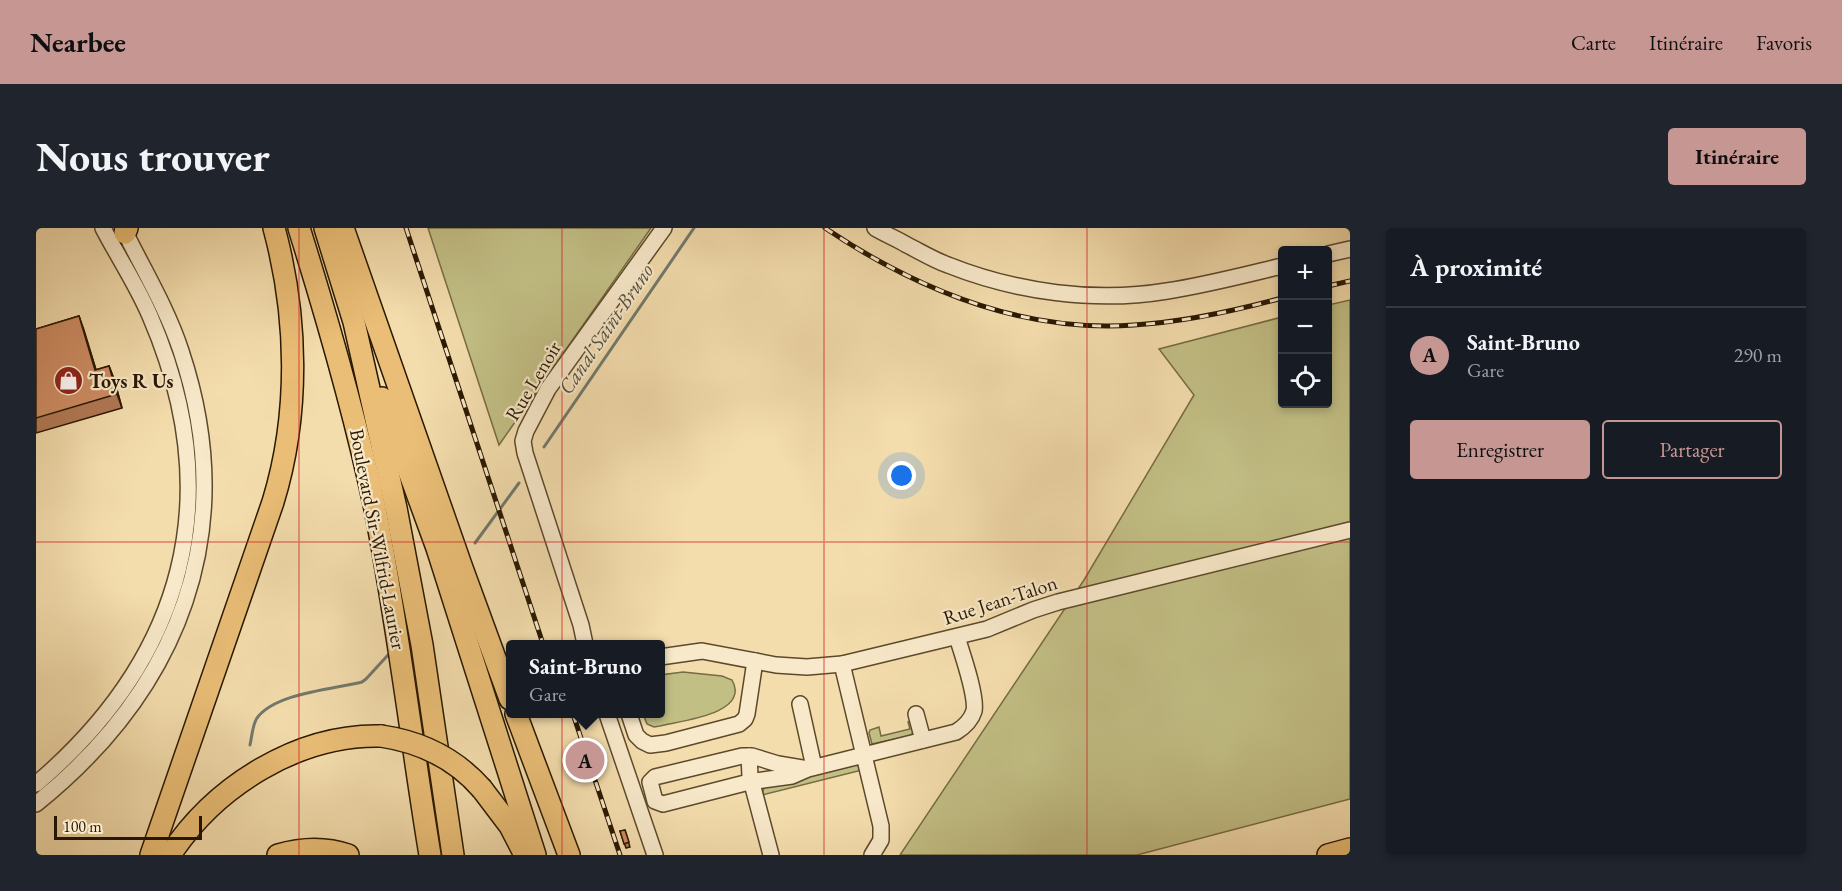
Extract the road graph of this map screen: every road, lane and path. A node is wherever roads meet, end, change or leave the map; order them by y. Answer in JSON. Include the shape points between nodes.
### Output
{"nodes":[{"id":1,"x":103,"y":228,"type":"edge"},
{"id":2,"x":274,"y":228,"type":"edge"},
{"id":3,"x":299,"y":228,"type":"edge"},
{"id":4,"x":325,"y":228,"type":"edge"},
{"id":5,"x":343,"y":228,"type":"edge"},
{"id":6,"x":664,"y":228,"type":"edge"},
{"id":7,"x":875,"y":228,"type":"edge"},
{"id":8,"x":125,"y":230,"type":"edge"},
{"id":9,"x":1350,"y":249,"type":"edge"},
{"id":10,"x":1332,"y":253,"type":"edge"},
{"id":11,"x":1278,"y":267,"type":"edge"},
{"id":12,"x":354,"y":322,"type":"junction"},
{"id":13,"x":1350,"y":530,"type":"edge"},
{"id":14,"x":581,"y":625,"type":"junction"},
{"id":15,"x":957,"y":637,"type":"junction"},
{"id":16,"x":584,"y":640,"type":"edge"},
{"id":17,"x":592,"y":640,"type":"edge"},
{"id":18,"x":665,"y":656,"type":"edge"},
{"id":19,"x":756,"y":661,"type":"junction"},
{"id":20,"x":842,"y":664,"type":"junction"},
{"id":21,"x":506,"y":688,"type":"edge"},
{"id":22,"x":800,"y":704,"type":"dead end"},
{"id":23,"x":916,"y":714,"type":"dead end"},
{"id":24,"x":518,"y":718,"type":"edge"},
{"id":25,"x":608,"y":718,"type":"edge"},
{"id":26,"x":630,"y":718,"type":"edge"},
{"id":27,"x":636,"y":735,"type":"junction"},
{"id":28,"x":923,"y":740,"type":"junction"},
{"id":29,"x":865,"y":755,"type":"junction"},
{"id":30,"x":749,"y":756,"type":"junction"},
{"id":31,"x":622,"y":759,"type":"junction"},
{"id":32,"x":811,"y":768,"type":"junction"},
{"id":33,"x":752,"y":782,"type":"junction"},
{"id":34,"x":36,"y":784,"type":"edge"},
{"id":35,"x":36,"y":804,"type":"edge"},
{"id":36,"x":1350,"y":849,"type":"edge"},
{"id":37,"x":151,"y":855,"type":"edge"},
{"id":38,"x":170,"y":855,"type":"edge"},
{"id":39,"x":279,"y":855,"type":"edge"},
{"id":40,"x":348,"y":855,"type":"edge"},
{"id":41,"x":430,"y":855,"type":"edge"},
{"id":42,"x":453,"y":855,"type":"edge"},
{"id":43,"x":525,"y":855,"type":"edge"},
{"id":44,"x":535,"y":855,"type":"edge"},
{"id":45,"x":569,"y":855,"type":"edge"},
{"id":46,"x":655,"y":855,"type":"edge"},
{"id":47,"x":771,"y":855,"type":"edge"},
{"id":48,"x":872,"y":855,"type":"edge"},
{"id":49,"x":1328,"y":855,"type":"edge"}],
"edges":[{"from":1,"to":34,"type":"street","via":[[150,315],[173,381],[187,450],[186,530],[172,594],[145,655],[99,720]]},
{"from":2,"to":37,"type":"highway","via":[[291,329],[292,387],[286,452],[273,502]]},
{"from":3,"to":41,"type":"highway","name":"Boulevard Sir-Wilfrid-Laurier","via":[[346,387],[375,509]]},
{"from":4,"to":12,"type":"highway","name":"Boulevard Sir-Wilfrid-Laurier"},
{"from":5,"to":21,"type":"highway"},
{"from":6,"to":14,"type":"street","name":"Rue Lenoir","via":[[561,370],[523,441]]},
{"from":7,"to":11,"type":"street","via":[[947,265],[1007,284],[1082,295],[1165,292]]},
{"from":8,"to":35,"type":"street","via":[[168,316],[195,400],[205,468],[200,546],[183,611],[148,677],[102,741]]},
{"from":9,"to":10,"type":"street"},
{"from":12,"to":42,"type":"highway","name":"Boulevard Sir-Wilfrid-Laurier","via":[[411,579]]},
{"from":12,"to":44,"type":"highway","via":[[437,548]]},
{"from":13,"to":15,"type":"street","name":"Rue Jean-Talon","via":[[1058,602]]},
{"from":14,"to":16,"type":"street","name":"Rue Lenoir"},
{"from":14,"to":17,"type":"street"},
{"from":15,"to":20,"type":"street","name":"Rue Jean-Talon"},
{"from":15,"to":28,"type":"street","via":[[974,703],[973,714],[959,730]]},
{"from":18,"to":19,"type":"street","name":"Rue Jean-Talon","via":[[702,651]]},
{"from":19,"to":20,"type":"street","name":"Rue Jean-Talon","via":[[807,667]]},
{"from":19,"to":27,"type":"street","via":[[743,722],[655,746]]},
{"from":20,"to":29,"type":"street"},
{"from":22,"to":32,"type":"street"},
{"from":23,"to":28,"type":"street"},
{"from":24,"to":45,"type":"highway"},
{"from":25,"to":31,"type":"street"},
{"from":26,"to":27,"type":"street"},
{"from":27,"to":31,"type":"street","via":[[627,744]]},
{"from":28,"to":29,"type":"street"},
{"from":29,"to":32,"type":"street"},
{"from":29,"to":48,"type":"street","via":[[882,832]]},
{"from":30,"to":32,"type":"street","via":[[793,768]]},
{"from":30,"to":33,"type":"street"},
{"from":30,"to":33,"type":"street","via":[[655,777],[650,782],[655,801],[663,804]]},
{"from":31,"to":46,"type":"street"},
{"from":32,"to":33,"type":"street","via":[[792,776]]},
{"from":33,"to":47,"type":"street"},
{"from":36,"to":49,"type":"highway"},
{"from":38,"to":43,"type":"highway","bridge":true,"via":[[206,812],[272,764],[330,740],[381,736],[413,742],[455,764],[503,816]]},
{"from":39,"to":40,"type":"highway","via":[[308,849]]}]}
